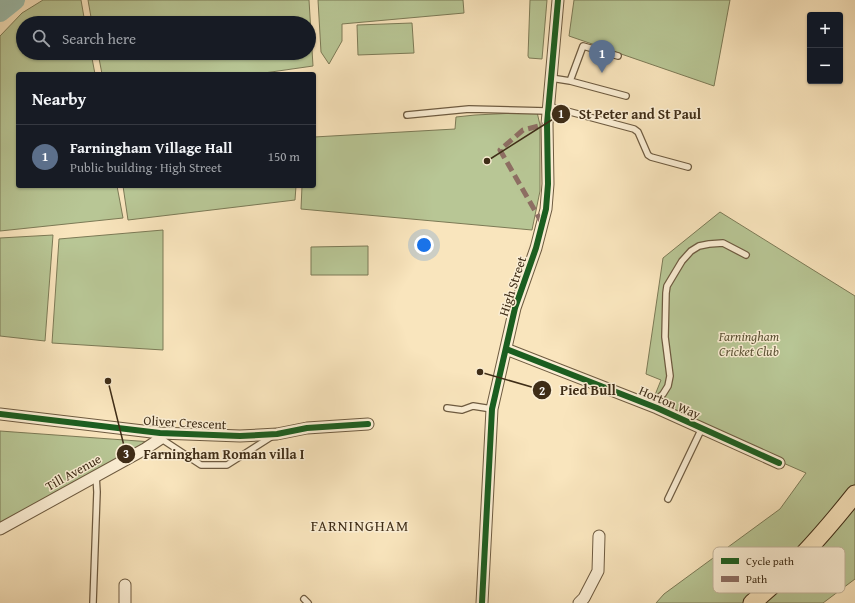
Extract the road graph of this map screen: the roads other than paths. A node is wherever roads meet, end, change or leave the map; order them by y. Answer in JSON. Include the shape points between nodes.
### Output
{"nodes":[{"id":1,"x":558,"y":0,"type":"edge"},
{"id":2,"x":618,"y":56,"type":"dead end"},
{"id":3,"x":551,"y":78,"type":"junction"},
{"id":4,"x":570,"y":81,"type":"junction"},
{"id":5,"x":626,"y":96,"type":"dead end"},
{"id":6,"x":548,"y":108,"type":"junction"},
{"id":7,"x":407,"y":115,"type":"dead end"},
{"id":8,"x":688,"y":167,"type":"dead end"},
{"id":9,"x":746,"y":255,"type":"dead end"},
{"id":10,"x":506,"y":349,"type":"junction"},
{"id":11,"x":650,"y":405,"type":"junction"},
{"id":12,"x":446,"y":408,"type":"dead end"},
{"id":13,"x":492,"y":409,"type":"junction"},
{"id":14,"x":0,"y":414,"type":"edge"},
{"id":15,"x":368,"y":424,"type":"dead end"},
{"id":16,"x":702,"y":428,"type":"junction"},
{"id":17,"x":277,"y":434,"type":"junction"},
{"id":18,"x":160,"y":436,"type":"junction"},
{"id":19,"x":779,"y":463,"type":"dead end"},
{"id":20,"x":96,"y":475,"type":"junction"},
{"id":21,"x":855,"y":494,"type":"edge"},
{"id":22,"x":668,"y":499,"type":"dead end"},
{"id":23,"x":0,"y":529,"type":"edge"},
{"id":24,"x":599,"y":536,"type":"dead end"},
{"id":25,"x":809,"y":547,"type":"edge"},
{"id":26,"x":125,"y":585,"type":"dead end"},
{"id":27,"x":763,"y":593,"type":"edge"},
{"id":28,"x":93,"y":603,"type":"edge"},
{"id":29,"x":125,"y":603,"type":"edge"},
{"id":30,"x":482,"y":603,"type":"edge"},
{"id":31,"x":579,"y":603,"type":"edge"},
{"id":32,"x":752,"y":603,"type":"edge"}],
"edges":[{"from":1,"to":3,"type":"street","name":"High Street"},
{"from":2,"to":4,"type":"lane","via":[[583,46]]},
{"from":3,"to":4,"type":"lane"},
{"from":3,"to":6,"type":"street","name":"High Street"},
{"from":4,"to":5,"type":"lane"},
{"from":6,"to":7,"type":"lane","via":[[470,109]]},
{"from":6,"to":8,"type":"lane","via":[[634,129],[651,158]]},
{"from":6,"to":10,"type":"street","name":"High Street","via":[[546,209],[536,248],[515,308]]},
{"from":9,"to":11,"type":"lane","via":[[723,243],[709,244],[690,251],[682,261],[666,292],[665,337],[670,376],[668,386]]},
{"from":10,"to":11,"type":"street","name":"Horton Way"},
{"from":10,"to":13,"type":"street","name":"High Street"},
{"from":11,"to":16,"type":"street","name":"Horton Way"},
{"from":12,"to":13,"type":"lane","via":[[462,410],[473,406]]},
{"from":13,"to":30,"type":"street","name":"High Street"},
{"from":14,"to":18,"type":"street","name":"Oliver Crescent"},
{"from":15,"to":17,"type":"street","name":"Oliver Crescent","via":[[307,428]]},
{"from":16,"to":19,"type":"street","name":"Horton Way"},
{"from":16,"to":22,"type":"lane"},
{"from":17,"to":18,"type":"street","name":"Oliver Crescent"},
{"from":17,"to":18,"type":"lane","via":[[227,465],[201,464]]},
{"from":18,"to":20,"type":"street","name":"Till Avenue","via":[[145,449]]},
{"from":20,"to":23,"type":"street","name":"Till Avenue"},
{"from":20,"to":28,"type":"lane","via":[[98,492]]},
{"from":21,"to":25,"type":"main road"},
{"from":24,"to":31,"type":"street","via":[[598,571]]},
{"from":26,"to":29,"type":"street"},
{"from":27,"to":32,"type":"main road"}]}
